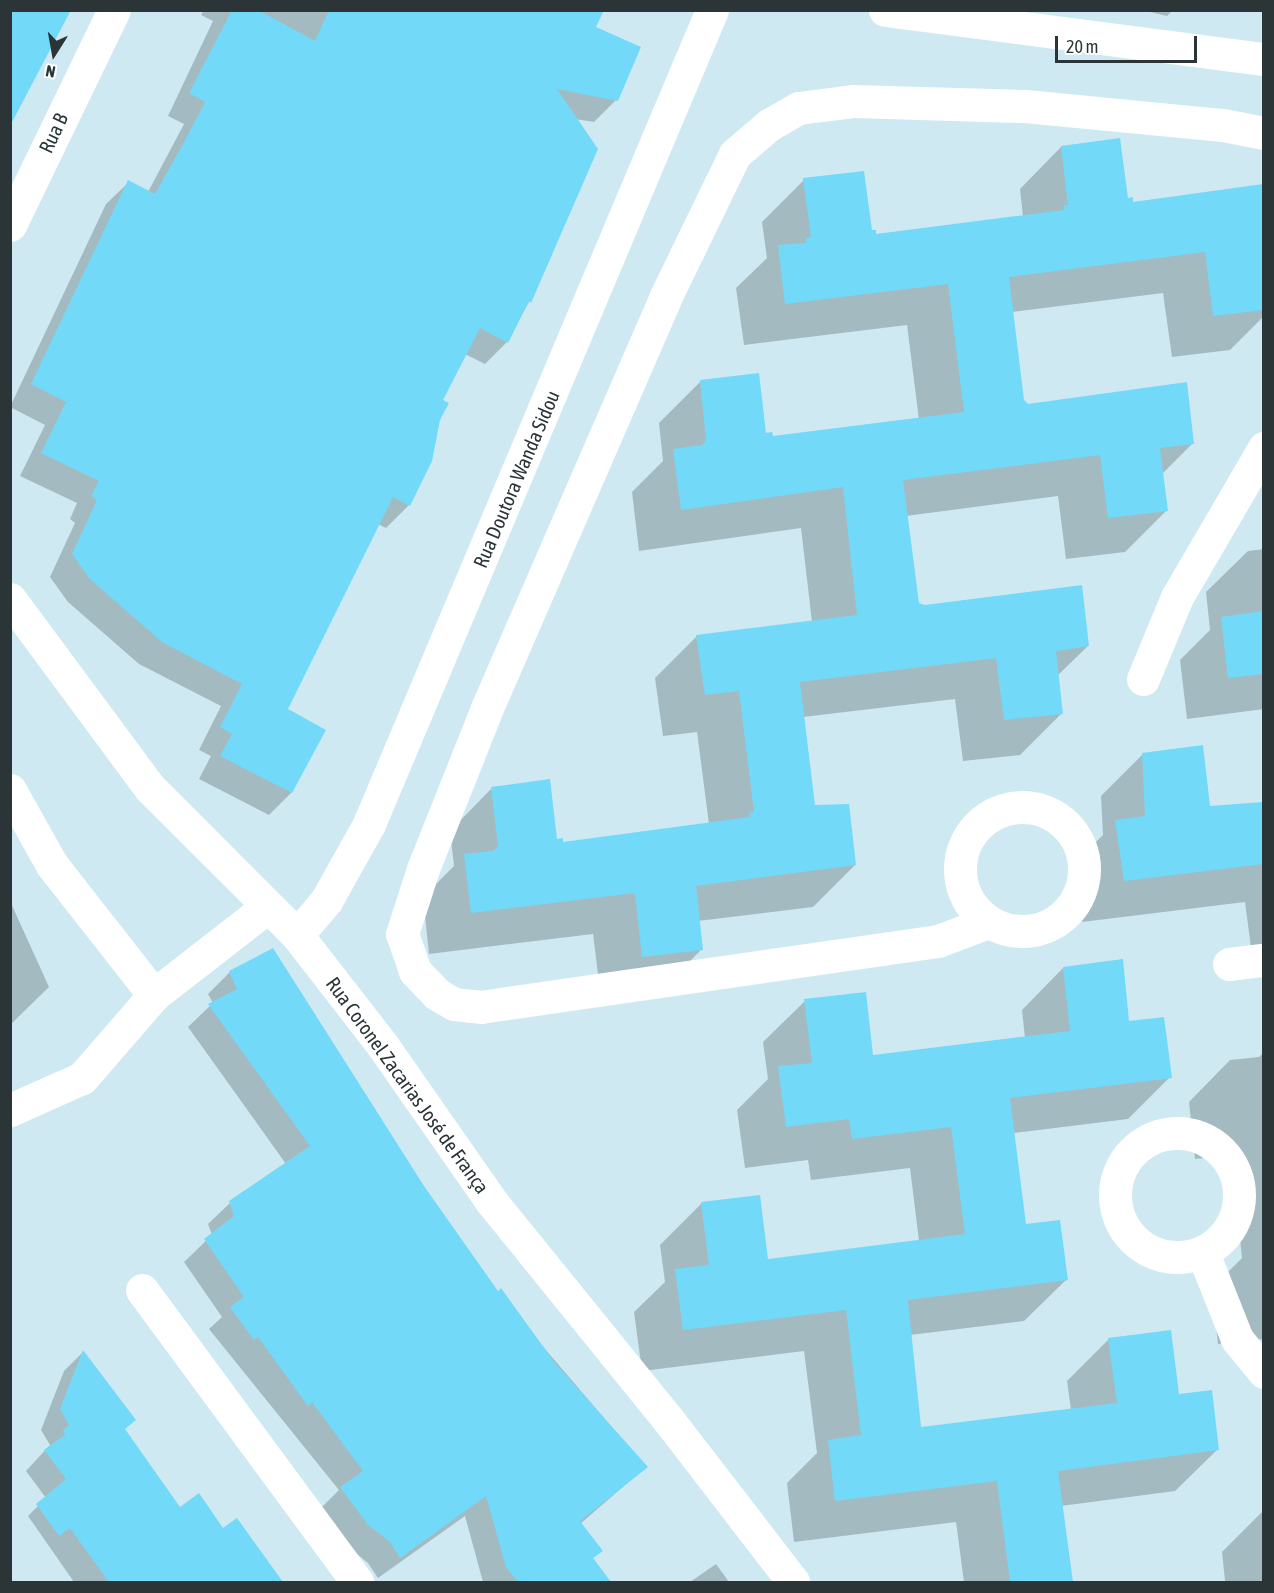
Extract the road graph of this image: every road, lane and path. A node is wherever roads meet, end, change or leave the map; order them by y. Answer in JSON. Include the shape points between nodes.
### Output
{"nodes":[{"id":1,"x":114,"y":10,"type":"edge"},
{"id":2,"x":712,"y":10,"type":"edge"},
{"id":3,"x":885,"y":10,"type":"edge"},
{"id":4,"x":1263,"y":59,"type":"edge"},
{"id":5,"x":1263,"y":133,"type":"edge"},
{"id":6,"x":10,"y":225,"type":"edge"},
{"id":7,"x":1263,"y":448,"type":"edge"},
{"id":8,"x":10,"y":599,"type":"edge"},
{"id":9,"x":1143,"y":679,"type":"dead end"},
{"id":10,"x":10,"y":790,"type":"edge"},
{"id":11,"x":267,"y":907,"type":"junction"},
{"id":12,"x":988,"y":922,"type":"dead end"},
{"id":13,"x":297,"y":935,"type":"junction"},
{"id":14,"x":1263,"y":960,"type":"edge"},
{"id":15,"x":1229,"y":964,"type":"dead end"},
{"id":16,"x":154,"y":995,"type":"junction"},
{"id":17,"x":10,"y":1110,"type":"edge"},
{"id":18,"x":1203,"y":1253,"type":"dead end"},
{"id":19,"x":142,"y":1290,"type":"dead end"},
{"id":20,"x":1263,"y":1372,"type":"edge"},
{"id":21,"x":357,"y":1582,"type":"edge"},
{"id":22,"x":793,"y":1582,"type":"edge"}],
"edges":[{"from":1,"to":6,"type":"street","name":"Rua B"},
{"from":2,"to":13,"type":"street","name":"Rua Doutora Wanda Sidou","via":[[369,824],[326,901]]},
{"from":3,"to":4,"type":"street"},
{"from":5,"to":12,"type":"street","via":[[1223,125],[1025,106],[853,101],[798,108],[769,125],[735,154],[665,298],[487,708],[423,869],[402,934],[415,971],[437,993],[454,1004],[482,1007],[938,941]]},
{"from":7,"to":9,"type":"street","via":[[1177,597]]},
{"from":8,"to":11,"type":"street","name":"Rua Coronel Zacarias José de França","via":[[150,788]]},
{"from":10,"to":16,"type":"street","via":[[52,865]]},
{"from":11,"to":13,"type":"street","name":"Rua Coronel Zacarias José de França"},
{"from":11,"to":16,"type":"street"},
{"from":13,"to":22,"type":"street","name":"Rua Coronel Zacarias José de França","via":[[383,1046],[491,1201]]},
{"from":14,"to":15,"type":"street"},
{"from":16,"to":17,"type":"street","via":[[82,1078]]},
{"from":18,"to":20,"type":"street","via":[[1237,1339]]},
{"from":19,"to":21,"type":"street"}]}
